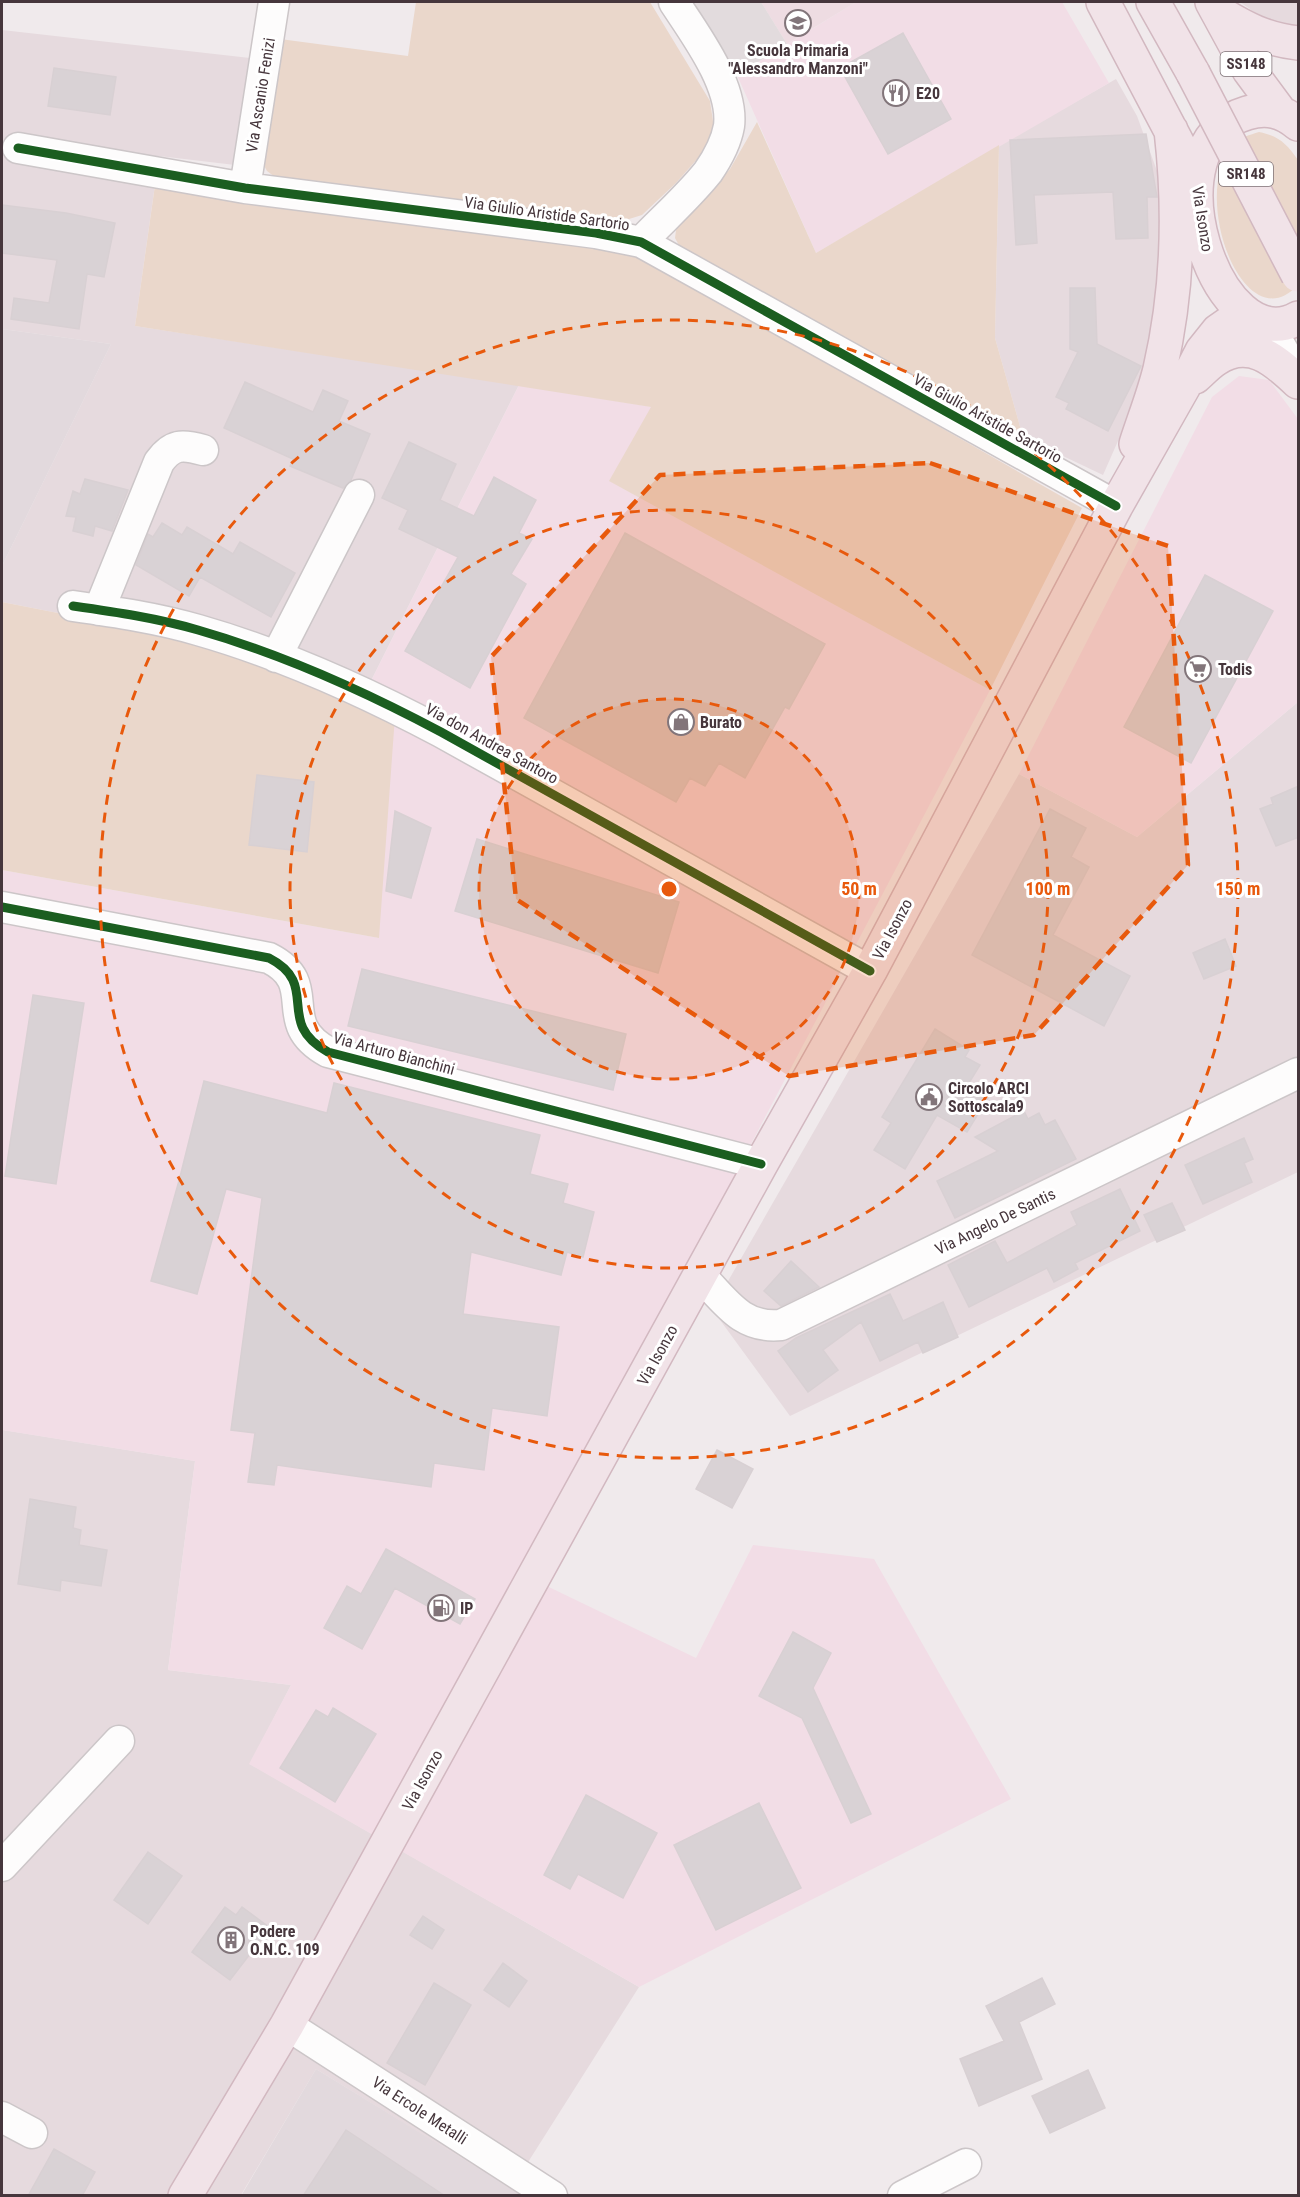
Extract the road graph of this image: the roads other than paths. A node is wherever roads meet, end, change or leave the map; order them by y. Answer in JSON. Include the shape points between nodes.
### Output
{"nodes":[{"id":1,"x":274,"y":2,"type":"edge"},
{"id":2,"x":674,"y":2,"type":"edge"},
{"id":3,"x":1103,"y":2,"type":"edge"},
{"id":4,"x":1153,"y":2,"type":"edge"},
{"id":5,"x":1215,"y":7,"type":"edge"},
{"id":6,"x":1299,"y":43,"type":"edge"},
{"id":7,"x":1292,"y":114,"type":"edge"},
{"id":8,"x":1170,"y":130,"type":"junction"},
{"id":9,"x":18,"y":148,"type":"dead end"},
{"id":10,"x":1197,"y":178,"type":"junction"},
{"id":11,"x":245,"y":188,"type":"junction"},
{"id":12,"x":641,"y":242,"type":"junction"},
{"id":13,"x":1209,"y":261,"type":"junction"},
{"id":14,"x":1299,"y":275,"type":"edge"},
{"id":15,"x":1272,"y":320,"type":"edge"},
{"id":16,"x":1299,"y":377,"type":"edge"},
{"id":17,"x":1172,"y":379,"type":"junction"},
{"id":18,"x":1299,"y":382,"type":"edge"},
{"id":19,"x":203,"y":450,"type":"dead end"},
{"id":20,"x":359,"y":495,"type":"dead end"},
{"id":21,"x":1116,"y":506,"type":"junction"},
{"id":22,"x":276,"y":657,"type":"junction"},
{"id":23,"x":2,"y":907,"type":"edge"},
{"id":24,"x":870,"y":971,"type":"junction"},
{"id":25,"x":1299,"y":1073,"type":"edge"},
{"id":26,"x":761,"y":1164,"type":"junction"},
{"id":27,"x":701,"y":1276,"type":"junction"},
{"id":28,"x":119,"y":1741,"type":"dead end"},
{"id":29,"x":2,"y":1866,"type":"edge"},
{"id":30,"x":287,"y":2025,"type":"junction"},
{"id":31,"x":2,"y":2117,"type":"edge"},
{"id":32,"x":32,"y":2133,"type":"dead end"},
{"id":33,"x":966,"y":2164,"type":"dead end"},
{"id":34,"x":185,"y":2196,"type":"edge"},
{"id":35,"x":552,"y":2196,"type":"edge"},
{"id":36,"x":903,"y":2196,"type":"edge"}],
"edges":[{"from":1,"to":11,"type":"street","name":"Via Ascanio Fenizi"},
{"from":2,"to":12,"type":"street","via":[[718,77],[727,101],[729,125],[721,150],[707,172]]},
{"from":3,"to":8,"type":"main road"},
{"from":4,"to":14,"type":"main road","number":"SR148","bridge":true},
{"from":5,"to":6,"type":"main road","via":[[1258,35]]},
{"from":5,"to":7,"type":"main road","number":"SS148","via":[[1249,70]]},
{"from":7,"to":10,"type":"main road","name":"Via Isonzo","via":[[1266,110],[1240,115],[1215,131]]},
{"from":8,"to":10,"type":"main road"},
{"from":8,"to":17,"type":"main road","via":[[1177,200],[1168,327]]},
{"from":9,"to":11,"type":"street","name":"Via Giulio Aristide Sartorio"},
{"from":10,"to":13,"type":"main road","name":"Via Isonzo","via":[[1199,218]]},
{"from":11,"to":12,"type":"street","name":"Via Giulio Aristide Sartorio"},
{"from":12,"to":21,"type":"street","name":"Via Giulio Aristide Sartorio"},
{"from":13,"to":15,"type":"main road","name":"Via Isonzo","via":[[1228,295]]},
{"from":13,"to":17,"type":"main road","via":[[1178,338]]},
{"from":15,"to":16,"type":"street"},
{"from":15,"to":17,"type":"main road","via":[[1239,319],[1218,331]]},
{"from":17,"to":18,"type":"main road","via":[[1240,350],[1262,353]]},
{"from":17,"to":21,"type":"main road","name":"Via Isonzo"},
{"from":19,"to":22,"type":"street","name":"Via don Andrea Santoro","via":[[172,448],[159,462],[86,608],[199,630]]},
{"from":20,"to":22,"type":"street"},
{"from":21,"to":24,"type":"main road","name":"Via Isonzo"},
{"from":22,"to":24,"type":"street","name":"Via don Andrea Santoro","via":[[421,721]]},
{"from":23,"to":26,"type":"street","name":"Via Arturo Bianchini","via":[[261,955],[278,962],[290,973],[297,988],[299,1024],[311,1040],[328,1052]]},
{"from":24,"to":26,"type":"main road","name":"Via Isonzo"},
{"from":25,"to":27,"type":"street","name":"Via Angelo De Santis","via":[[782,1325],[763,1325],[746,1319]]},
{"from":26,"to":27,"type":"main road","name":"Via Isonzo"},
{"from":27,"to":30,"type":"main road","name":"Via Isonzo"},
{"from":28,"to":29,"type":"street"},
{"from":30,"to":34,"type":"main road","name":"Via Isonzo"},
{"from":30,"to":35,"type":"street","name":"Via Ercole Metalli"},
{"from":31,"to":32,"type":"street"},
{"from":33,"to":36,"type":"street"}]}
